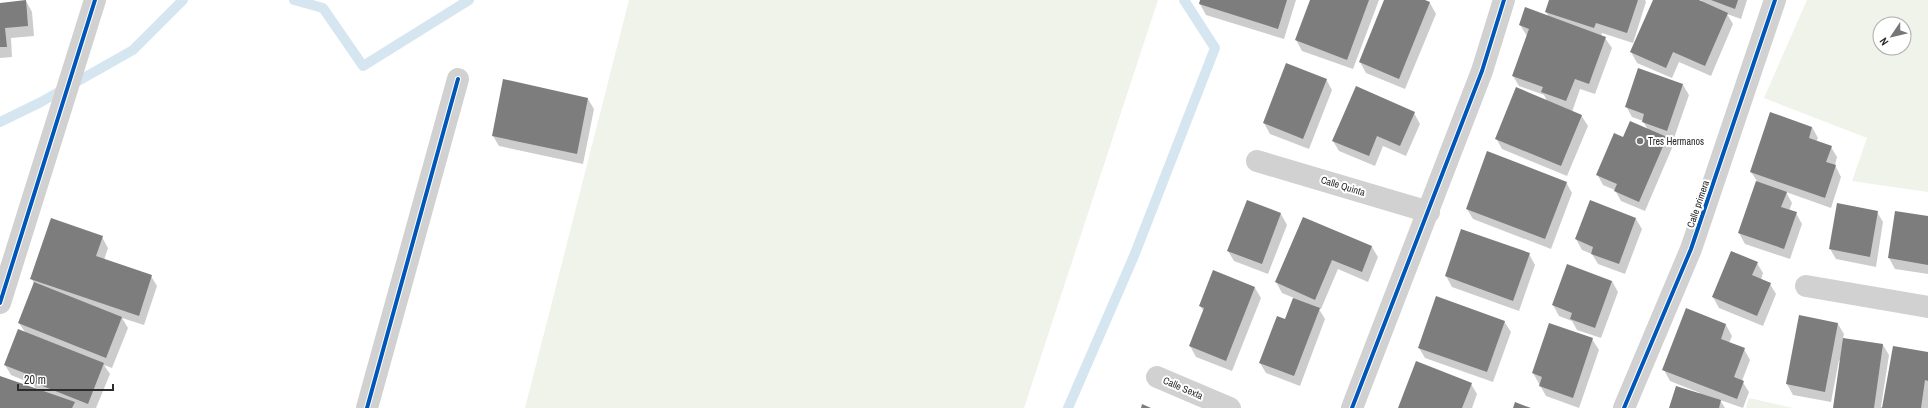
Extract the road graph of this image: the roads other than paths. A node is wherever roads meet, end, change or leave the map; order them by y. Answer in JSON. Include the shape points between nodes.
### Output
{"nodes":[{"id":1,"x":95,"y":0,"type":"edge"},
{"id":2,"x":1504,"y":0,"type":"edge"},
{"id":3,"x":1775,"y":0,"type":"edge"},
{"id":4,"x":458,"y":79,"type":"dead end"},
{"id":5,"x":1257,"y":161,"type":"dead end"},
{"id":6,"x":1429,"y":212,"type":"junction"},
{"id":7,"x":1806,"y":286,"type":"dead end"},
{"id":8,"x":0,"y":303,"type":"edge"},
{"id":9,"x":1928,"y":307,"type":"edge"},
{"id":10,"x":1157,"y":377,"type":"dead end"},
{"id":11,"x":367,"y":408,"type":"edge"},
{"id":12,"x":1230,"y":408,"type":"edge"},
{"id":13,"x":1352,"y":408,"type":"edge"},
{"id":14,"x":1624,"y":408,"type":"edge"}],
"edges":[{"from":1,"to":8,"type":"street"},
{"from":2,"to":6,"type":"street","via":[[1482,71]]},
{"from":3,"to":14,"type":"street","name":"Calle primera","via":[[1691,249]]},
{"from":4,"to":11,"type":"street"},
{"from":5,"to":6,"type":"street","name":"Calle Quinta"},
{"from":6,"to":13,"type":"street"},
{"from":7,"to":9,"type":"street"},
{"from":10,"to":12,"type":"street","name":"Calle Sexta"}]}
